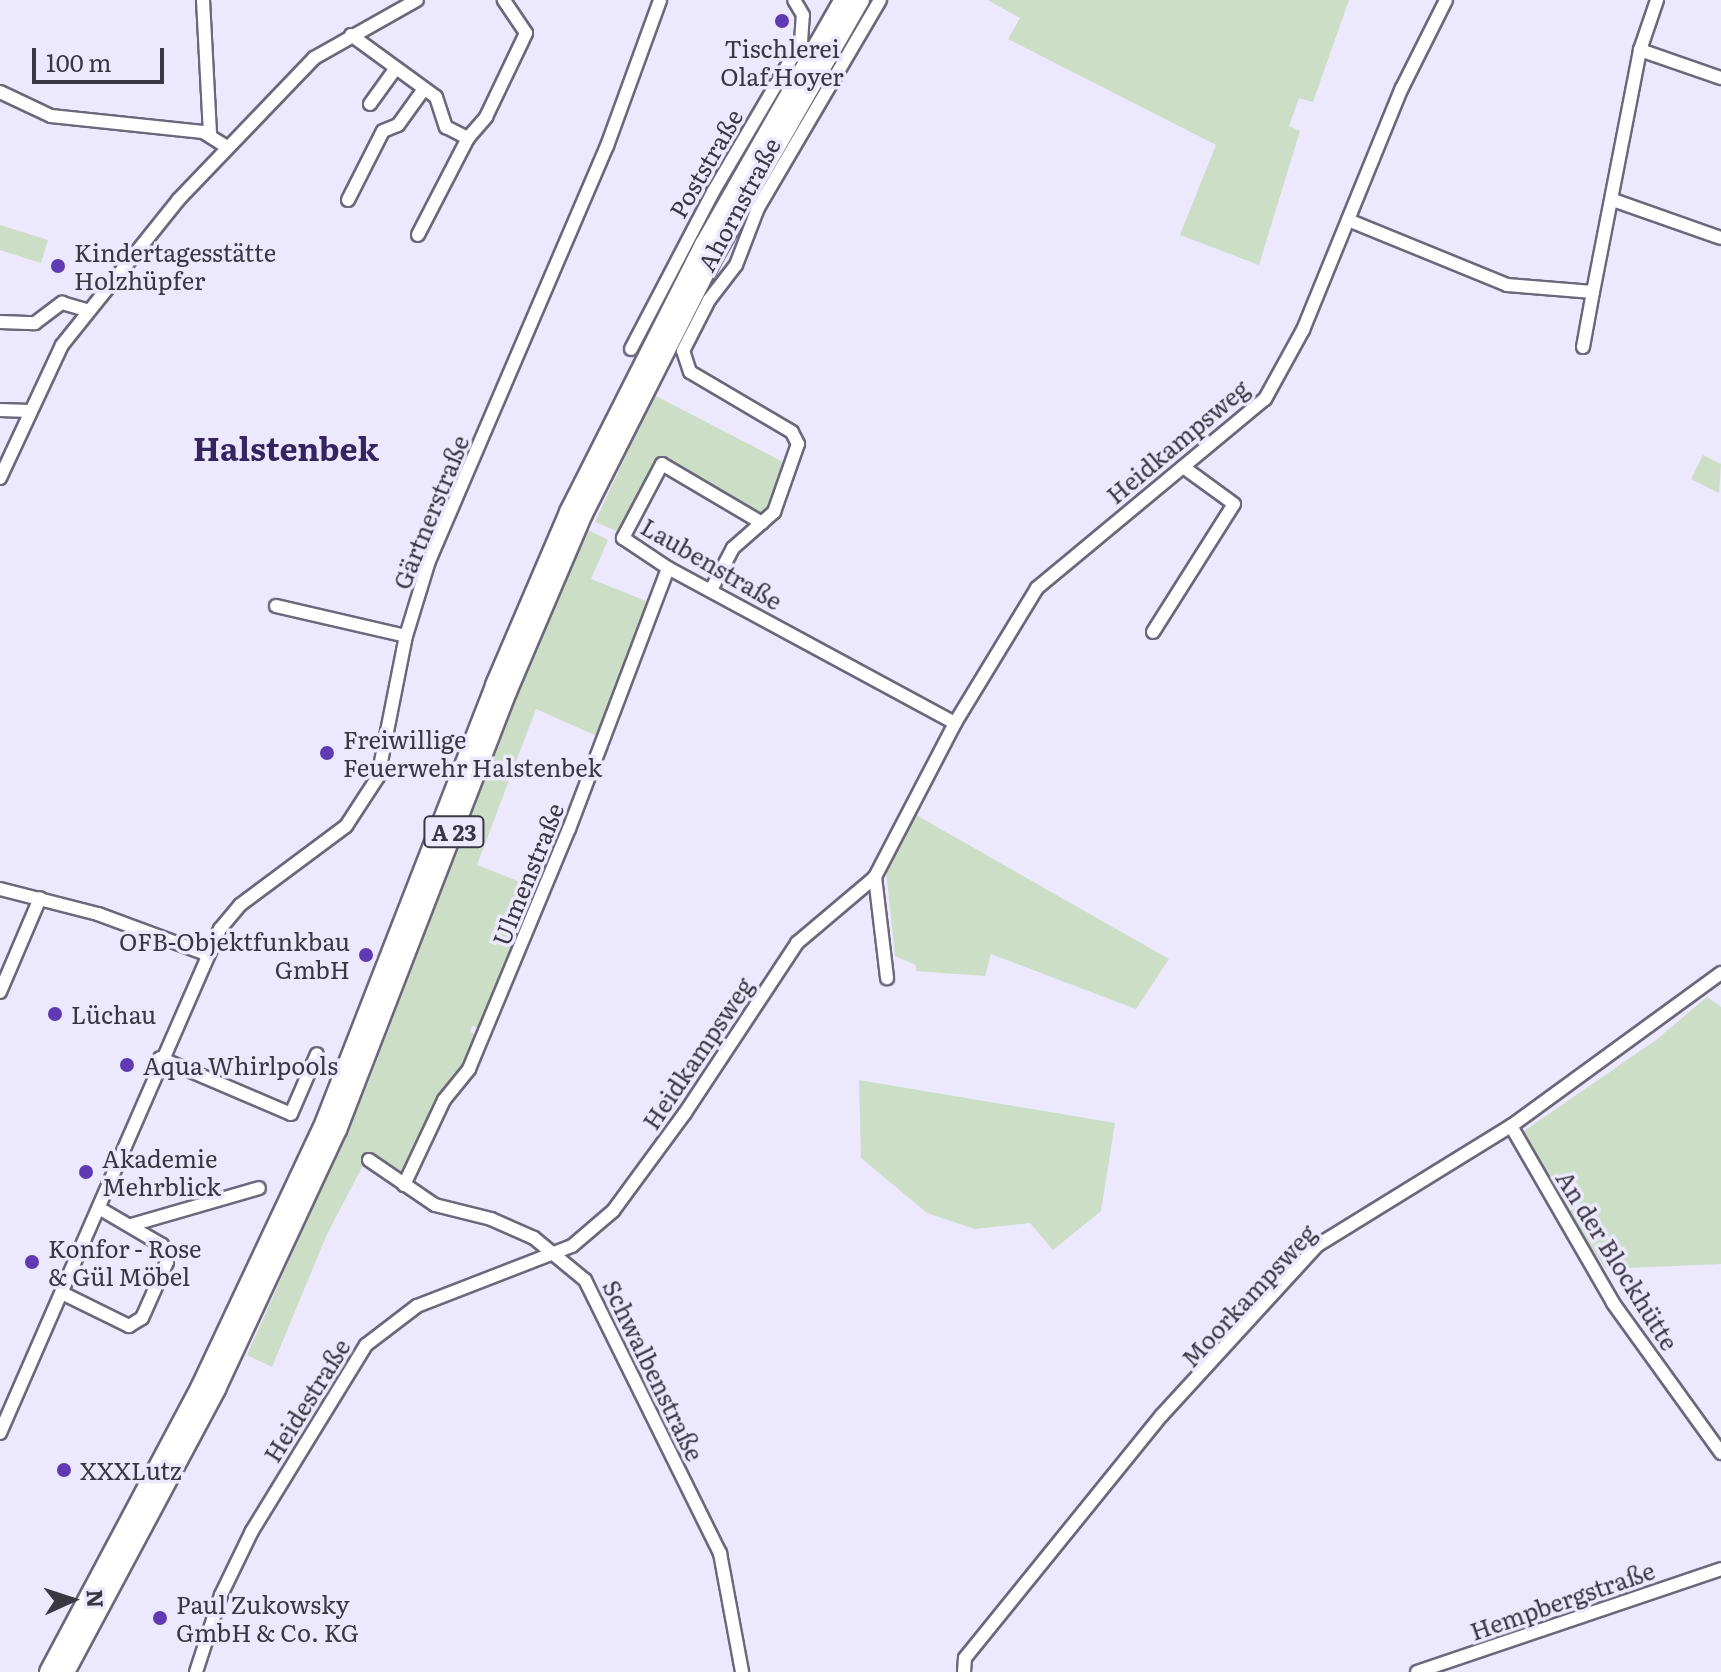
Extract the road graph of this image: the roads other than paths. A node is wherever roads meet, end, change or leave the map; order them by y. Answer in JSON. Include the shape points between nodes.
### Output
{"nodes":[{"id":1,"x":203,"y":0,"type":"edge"},
{"id":2,"x":417,"y":0,"type":"edge"},
{"id":3,"x":500,"y":0,"type":"edge"},
{"id":4,"x":660,"y":0,"type":"edge"},
{"id":5,"x":794,"y":0,"type":"edge"},
{"id":6,"x":844,"y":0,"type":"edge"},
{"id":7,"x":860,"y":0,"type":"edge"},
{"id":8,"x":880,"y":0,"type":"edge"},
{"id":9,"x":1446,"y":0,"type":"edge"},
{"id":10,"x":1657,"y":0,"type":"edge"},
{"id":11,"x":351,"y":35,"type":"junction"},
{"id":12,"x":1640,"y":50,"type":"junction"},
{"id":13,"x":396,"y":68,"type":"junction"},
{"id":14,"x":1721,"y":78,"type":"edge"},
{"id":15,"x":424,"y":89,"type":"junction"},
{"id":16,"x":0,"y":92,"type":"edge"},
{"id":17,"x":370,"y":104,"type":"dead end"},
{"id":18,"x":210,"y":133,"type":"junction"},
{"id":19,"x":468,"y":138,"type":"junction"},
{"id":20,"x":227,"y":147,"type":"junction"},
{"id":21,"x":348,"y":200,"type":"dead end"},
{"id":22,"x":1613,"y":200,"type":"junction"},
{"id":23,"x":1348,"y":220,"type":"junction"},
{"id":24,"x":418,"y":235,"type":"dead end"},
{"id":25,"x":1721,"y":238,"type":"edge"},
{"id":26,"x":1593,"y":292,"type":"junction"},
{"id":27,"x":87,"y":310,"type":"junction"},
{"id":28,"x":0,"y":322,"type":"edge"},
{"id":29,"x":1583,"y":347,"type":"dead end"},
{"id":30,"x":631,"y":349,"type":"dead end"},
{"id":31,"x":0,"y":410,"type":"edge"},
{"id":32,"x":30,"y":411,"type":"junction"},
{"id":33,"x":1183,"y":467,"type":"junction"},
{"id":34,"x":0,"y":478,"type":"edge"},
{"id":35,"x":762,"y":523,"type":"junction"},
{"id":36,"x":668,"y":568,"type":"junction"},
{"id":37,"x":711,"y":590,"type":"junction"},
{"id":38,"x":276,"y":606,"type":"dead end"},
{"id":39,"x":1153,"y":632,"type":"dead end"},
{"id":40,"x":406,"y":636,"type":"junction"},
{"id":41,"x":955,"y":723,"type":"junction"},
{"id":42,"x":875,"y":877,"type":"junction"},
{"id":43,"x":0,"y":889,"type":"edge"},
{"id":44,"x":40,"y":898,"type":"junction"},
{"id":45,"x":206,"y":954,"type":"junction"},
{"id":46,"x":1721,"y":973,"type":"edge"},
{"id":47,"x":887,"y":978,"type":"dead end"},
{"id":48,"x":0,"y":992,"type":"edge"},
{"id":49,"x":317,"y":1054,"type":"dead end"},
{"id":50,"x":160,"y":1058,"type":"junction"},
{"id":51,"x":1511,"y":1126,"type":"junction"},
{"id":52,"x":369,"y":1160,"type":"dead end"},
{"id":53,"x":404,"y":1185,"type":"junction"},
{"id":54,"x":259,"y":1188,"type":"dead end"},
{"id":55,"x":99,"y":1208,"type":"junction"},
{"id":56,"x":131,"y":1225,"type":"junction"},
{"id":57,"x":557,"y":1254,"type":"junction"},
{"id":58,"x":62,"y":1293,"type":"junction"},
{"id":59,"x":0,"y":1433,"type":"edge"},
{"id":60,"x":1721,"y":1453,"type":"edge"},
{"id":61,"x":1721,"y":1569,"type":"edge"},
{"id":62,"x":49,"y":1672,"type":"edge"},
{"id":63,"x":65,"y":1672,"type":"edge"},
{"id":64,"x":196,"y":1672,"type":"edge"},
{"id":65,"x":742,"y":1672,"type":"edge"},
{"id":66,"x":964,"y":1672,"type":"edge"},
{"id":67,"x":1419,"y":1672,"type":"edge"}],
"edges":[{"from":1,"to":18,"type":"street"},
{"from":2,"to":11,"type":"street"},
{"from":3,"to":19,"type":"street","via":[[526,33],[486,117]]},
{"from":4,"to":40,"type":"street","name":"Gärtnerstraße","via":[[607,147],[429,561]]},
{"from":5,"to":30,"type":"street","name":"Poststraße","via":[[803,15],[801,42],[705,205]]},
{"from":6,"to":62,"type":"highway","number":"A 23","via":[[710,233],[569,512],[495,685],[325,1122],[195,1400]]},
{"from":7,"to":63,"type":"highway","number":"A 23","via":[[715,253],[583,514],[507,692],[337,1130],[216,1389]]},
{"from":8,"to":35,"type":"street","name":"Ahornstraße","via":[[758,208],[736,265],[709,300],[683,351],[690,372],[797,437],[774,512]]},
{"from":9,"to":23,"type":"street","name":"Heidkampsweg","via":[[1402,88]]},
{"from":10,"to":12,"type":"street"},
{"from":11,"to":13,"type":"street"},
{"from":11,"to":20,"type":"street","via":[[314,58]]},
{"from":12,"to":14,"type":"street"},
{"from":12,"to":22,"type":"street"},
{"from":13,"to":15,"type":"street"},
{"from":13,"to":17,"type":"street"},
{"from":15,"to":19,"type":"street","via":[[436,97],[446,127]]},
{"from":15,"to":21,"type":"street","via":[[398,125],[383,131]]},
{"from":16,"to":18,"type":"street","via":[[51,116]]},
{"from":18,"to":20,"type":"street"},
{"from":19,"to":24,"type":"street"},
{"from":20,"to":27,"type":"street"},
{"from":22,"to":25,"type":"street"},
{"from":22,"to":26,"type":"street"},
{"from":23,"to":26,"type":"street","via":[[1507,285]]},
{"from":23,"to":33,"type":"street","name":"Heidkampsweg","via":[[1281,376],[1246,417]]},
{"from":26,"to":29,"type":"street"},
{"from":27,"to":28,"type":"street","via":[[62,303],[35,323]]},
{"from":27,"to":32,"type":"street","via":[[56,355]]},
{"from":31,"to":32,"type":"street"},
{"from":32,"to":34,"type":"street"},
{"from":33,"to":39,"type":"street","via":[[1234,504]]},
{"from":33,"to":41,"type":"street","name":"Heidkampsweg","via":[[1037,588]]},
{"from":35,"to":36,"type":"street","name":"Laubenstraße","via":[[662,464],[623,538]]},
{"from":35,"to":37,"type":"street","name":"Ahornstraße","via":[[733,548]]},
{"from":36,"to":37,"type":"street","name":"Laubenstraße"},
{"from":36,"to":53,"type":"street","name":"Ulmenstraße","via":[[569,829],[469,1069],[444,1100]]},
{"from":37,"to":41,"type":"street","name":"Laubenstraße"},
{"from":38,"to":40,"type":"street"},
{"from":40,"to":45,"type":"street","name":"Gärtnerstraße","via":[[380,771],[359,810],[329,841],[240,905]]},
{"from":41,"to":42,"type":"street","name":"Heidkampsweg"},
{"from":42,"to":47,"type":"street"},
{"from":42,"to":57,"type":"street","name":"Heidkampsweg","via":[[797,943],[629,1191],[599,1225]]},
{"from":43,"to":44,"type":"street"},
{"from":44,"to":45,"type":"street"},
{"from":44,"to":48,"type":"street"},
{"from":45,"to":50,"type":"street","name":"Gärtnerstraße"},
{"from":46,"to":51,"type":"street","name":"Moorkampsweg"},
{"from":49,"to":50,"type":"street","via":[[291,1114]]},
{"from":50,"to":55,"type":"street","name":"Gärtnerstraße"},
{"from":51,"to":60,"type":"street","name":"An der Blockhütte","via":[[1613,1303]]},
{"from":51,"to":66,"type":"street","name":"Moorkampsweg","via":[[1318,1245],[1154,1425],[965,1658]]},
{"from":52,"to":53,"type":"street","name":"Schwalbenstraße"},
{"from":53,"to":57,"type":"street","name":"Schwalbenstraße","via":[[435,1205],[515,1228]]},
{"from":54,"to":56,"type":"street"},
{"from":55,"to":56,"type":"street"},
{"from":55,"to":58,"type":"street","name":"Gärtnerstraße"},
{"from":56,"to":58,"type":"street","via":[[168,1255],[137,1324],[121,1325]]},
{"from":57,"to":64,"type":"street","name":"Heidestraße","via":[[417,1306],[366,1345],[252,1531],[221,1595]]},
{"from":57,"to":65,"type":"street","name":"Schwalbenstraße","via":[[597,1297],[720,1553]]},
{"from":58,"to":59,"type":"street","name":"Gärtnerstraße"},
{"from":61,"to":67,"type":"street","name":"Hempbergstraße"}]}
